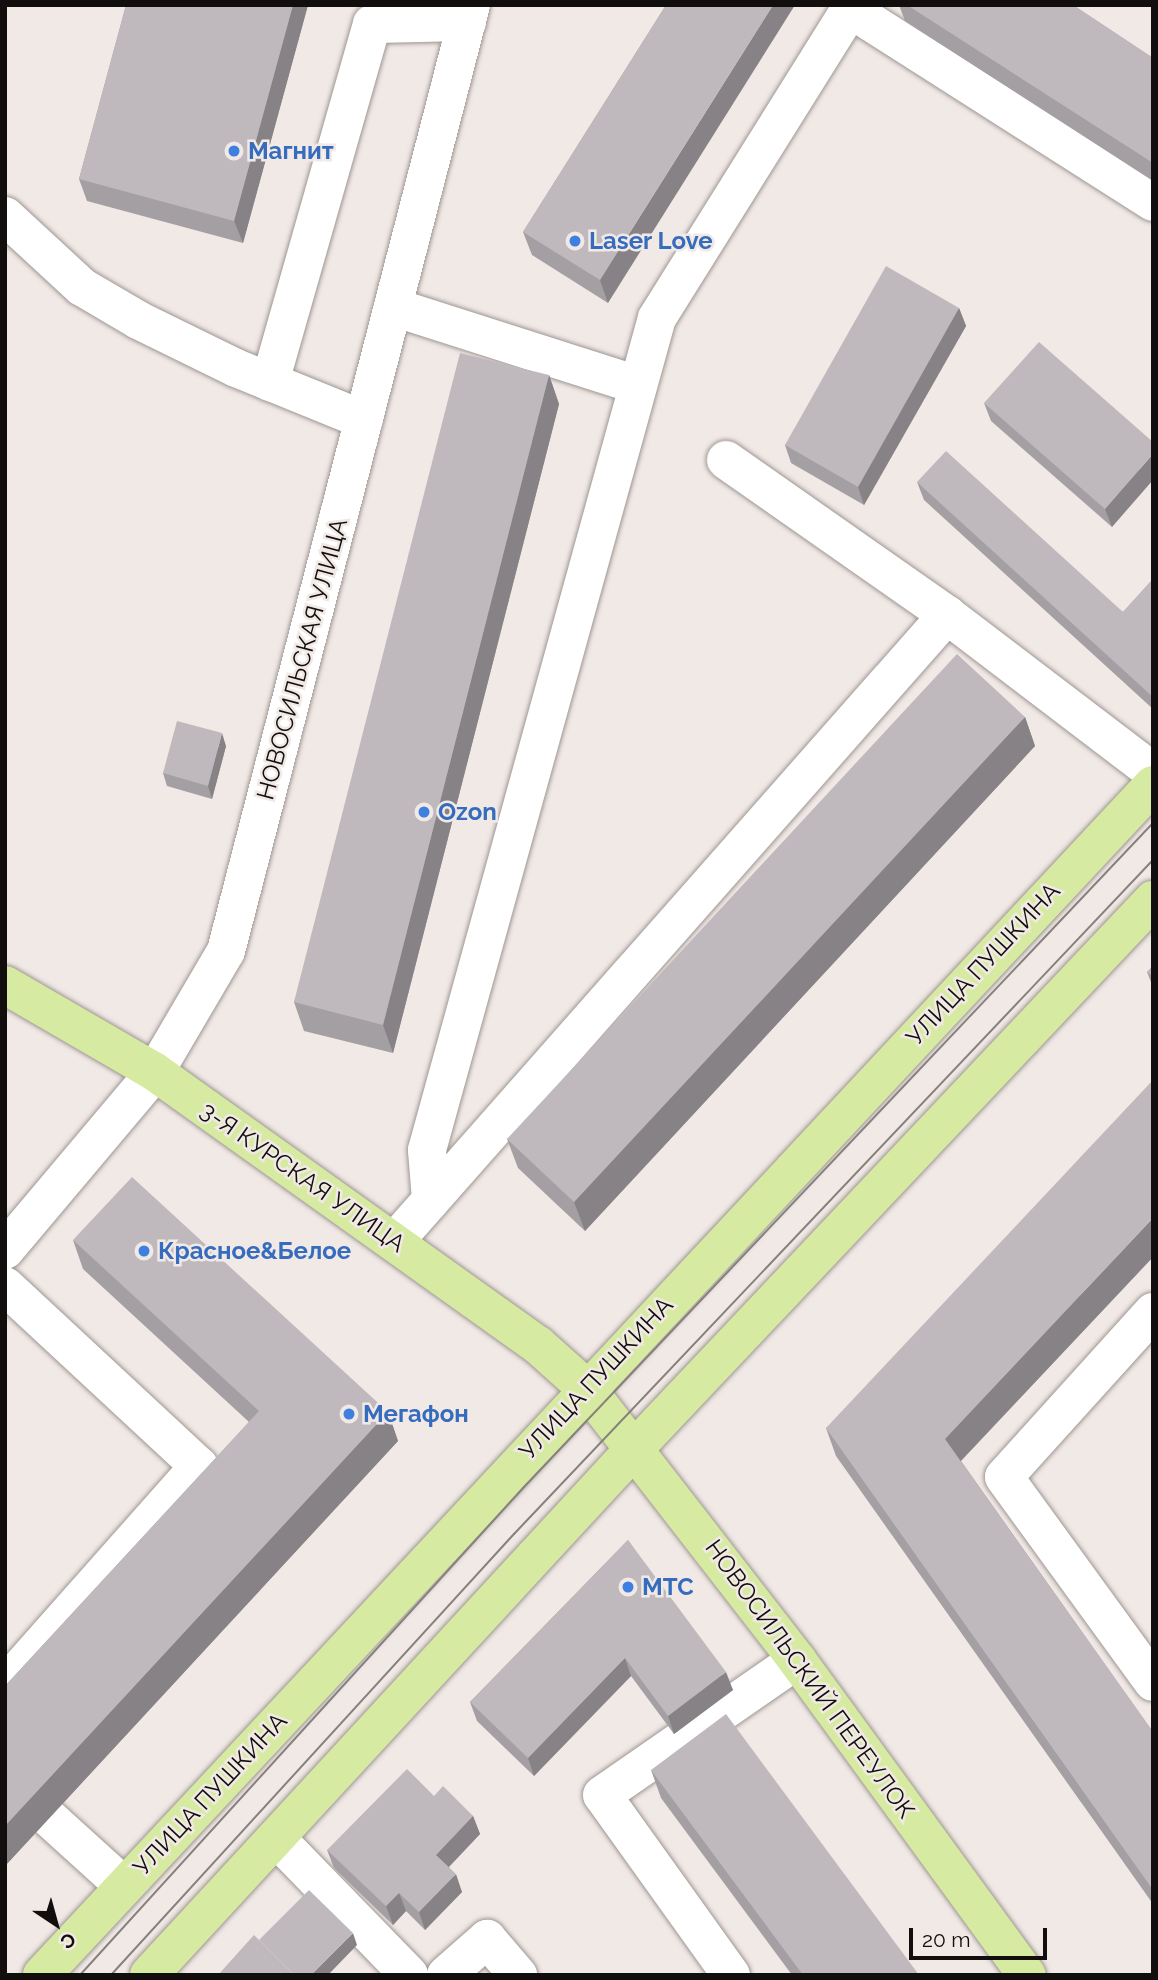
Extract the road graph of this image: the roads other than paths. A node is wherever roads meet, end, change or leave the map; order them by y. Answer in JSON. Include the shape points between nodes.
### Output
{"nodes":[{"id":1,"x":851,"y":7,"type":"edge"},
{"id":2,"x":469,"y":13,"type":"edge"},
{"id":3,"x":1153,"y":202,"type":"edge"},
{"id":4,"x":5,"y":216,"type":"edge"},
{"id":5,"x":393,"y":307,"type":"junction"},
{"id":6,"x":270,"y":382,"type":"junction"},
{"id":7,"x":637,"y":385,"type":"junction"},
{"id":8,"x":364,"y":420,"type":"junction"},
{"id":9,"x":726,"y":460,"type":"dead end"},
{"id":10,"x":947,"y":615,"type":"junction"},
{"id":11,"x":1153,"y":772,"type":"edge"},
{"id":12,"x":1153,"y":785,"type":"edge"},
{"id":13,"x":1153,"y":900,"type":"edge"},
{"id":14,"x":5,"y":985,"type":"edge"},
{"id":15,"x":155,"y":1072,"type":"junction"},
{"id":16,"x":431,"y":1200,"type":"junction"},
{"id":17,"x":395,"y":1241,"type":"junction"},
{"id":18,"x":5,"y":1251,"type":"edge"},
{"id":19,"x":5,"y":1286,"type":"edge"},
{"id":20,"x":1153,"y":1312,"type":"edge"},
{"id":21,"x":587,"y":1389,"type":"junction"},
{"id":22,"x":635,"y":1447,"type":"junction"},
{"id":23,"x":797,"y":1660,"type":"junction"},
{"id":24,"x":1153,"y":1682,"type":"edge"},
{"id":25,"x":5,"y":1685,"type":"edge"},
{"id":26,"x":49,"y":1818,"type":"edge"},
{"id":27,"x":276,"y":1838,"type":"junction"},
{"id":28,"x":124,"y":1886,"type":"junction"},
{"id":29,"x":42,"y":1975,"type":"edge"},
{"id":30,"x":149,"y":1975,"type":"edge"},
{"id":31,"x":409,"y":1975,"type":"edge"},
{"id":32,"x":446,"y":1975,"type":"edge"},
{"id":33,"x":518,"y":1975,"type":"edge"},
{"id":34,"x":731,"y":1975,"type":"edge"},
{"id":35,"x":1027,"y":1975,"type":"edge"}],
"edges":[{"from":1,"to":3,"type":"street"},
{"from":1,"to":7,"type":"street","via":[[657,318]]},
{"from":2,"to":5,"type":"street","name":"НОВОСИЛЬСКАЯ УЛИЦА"},
{"from":2,"to":6,"type":"street","via":[[372,24]]},
{"from":4,"to":6,"type":"street","via":[[82,286],[162,332]]},
{"from":5,"to":7,"type":"street"},
{"from":5,"to":8,"type":"street","name":"НОВОСИЛЬСКАЯ УЛИЦА"},
{"from":6,"to":8,"type":"street"},
{"from":7,"to":16,"type":"street","via":[[427,1150]]},
{"from":8,"to":15,"type":"street","name":"НОВОСИЛЬСКАЯ УЛИЦА","via":[[226,951]]},
{"from":9,"to":10,"type":"street"},
{"from":10,"to":11,"type":"street"},
{"from":10,"to":16,"type":"street"},
{"from":12,"to":21,"type":"main road","name":"УЛИЦА ПУШКИНА"},
{"from":13,"to":22,"type":"main road"},
{"from":14,"to":15,"type":"main road","name":"3-Я КУРСКАЯ УЛИЦА"},
{"from":15,"to":17,"type":"main road","name":"3-Я КУРСКАЯ УЛИЦА"},
{"from":15,"to":18,"type":"street","name":"НОВОСИЛЬСКАЯ УЛИЦА"},
{"from":16,"to":17,"type":"street"},
{"from":17,"to":21,"type":"main road","name":"3-Я КУРСКАЯ УЛИЦА","via":[[538,1345]]},
{"from":19,"to":25,"type":"street","via":[[199,1466]]},
{"from":20,"to":24,"type":"street","via":[[1004,1476]]},
{"from":21,"to":22,"type":"main road","name":"НОВОСИЛЬСКИЙ ПЕРЕУЛОК"},
{"from":21,"to":28,"type":"main road","name":"УЛИЦА ПУШКИНА"},
{"from":22,"to":23,"type":"main road","name":"НОВОСИЛЬСКИЙ ПЕРЕУЛОК"},
{"from":22,"to":27,"type":"main road"},
{"from":23,"to":34,"type":"street","via":[[602,1795]]},
{"from":23,"to":35,"type":"main road","name":"НОВОСИЛЬСКИЙ ПЕРЕУЛОК"},
{"from":26,"to":28,"type":"street"},
{"from":27,"to":30,"type":"main road"},
{"from":27,"to":31,"type":"street"},
{"from":28,"to":29,"type":"main road","name":"УЛИЦА ПУШКИНА"},
{"from":32,"to":33,"type":"street","via":[[487,1939]]}]}
